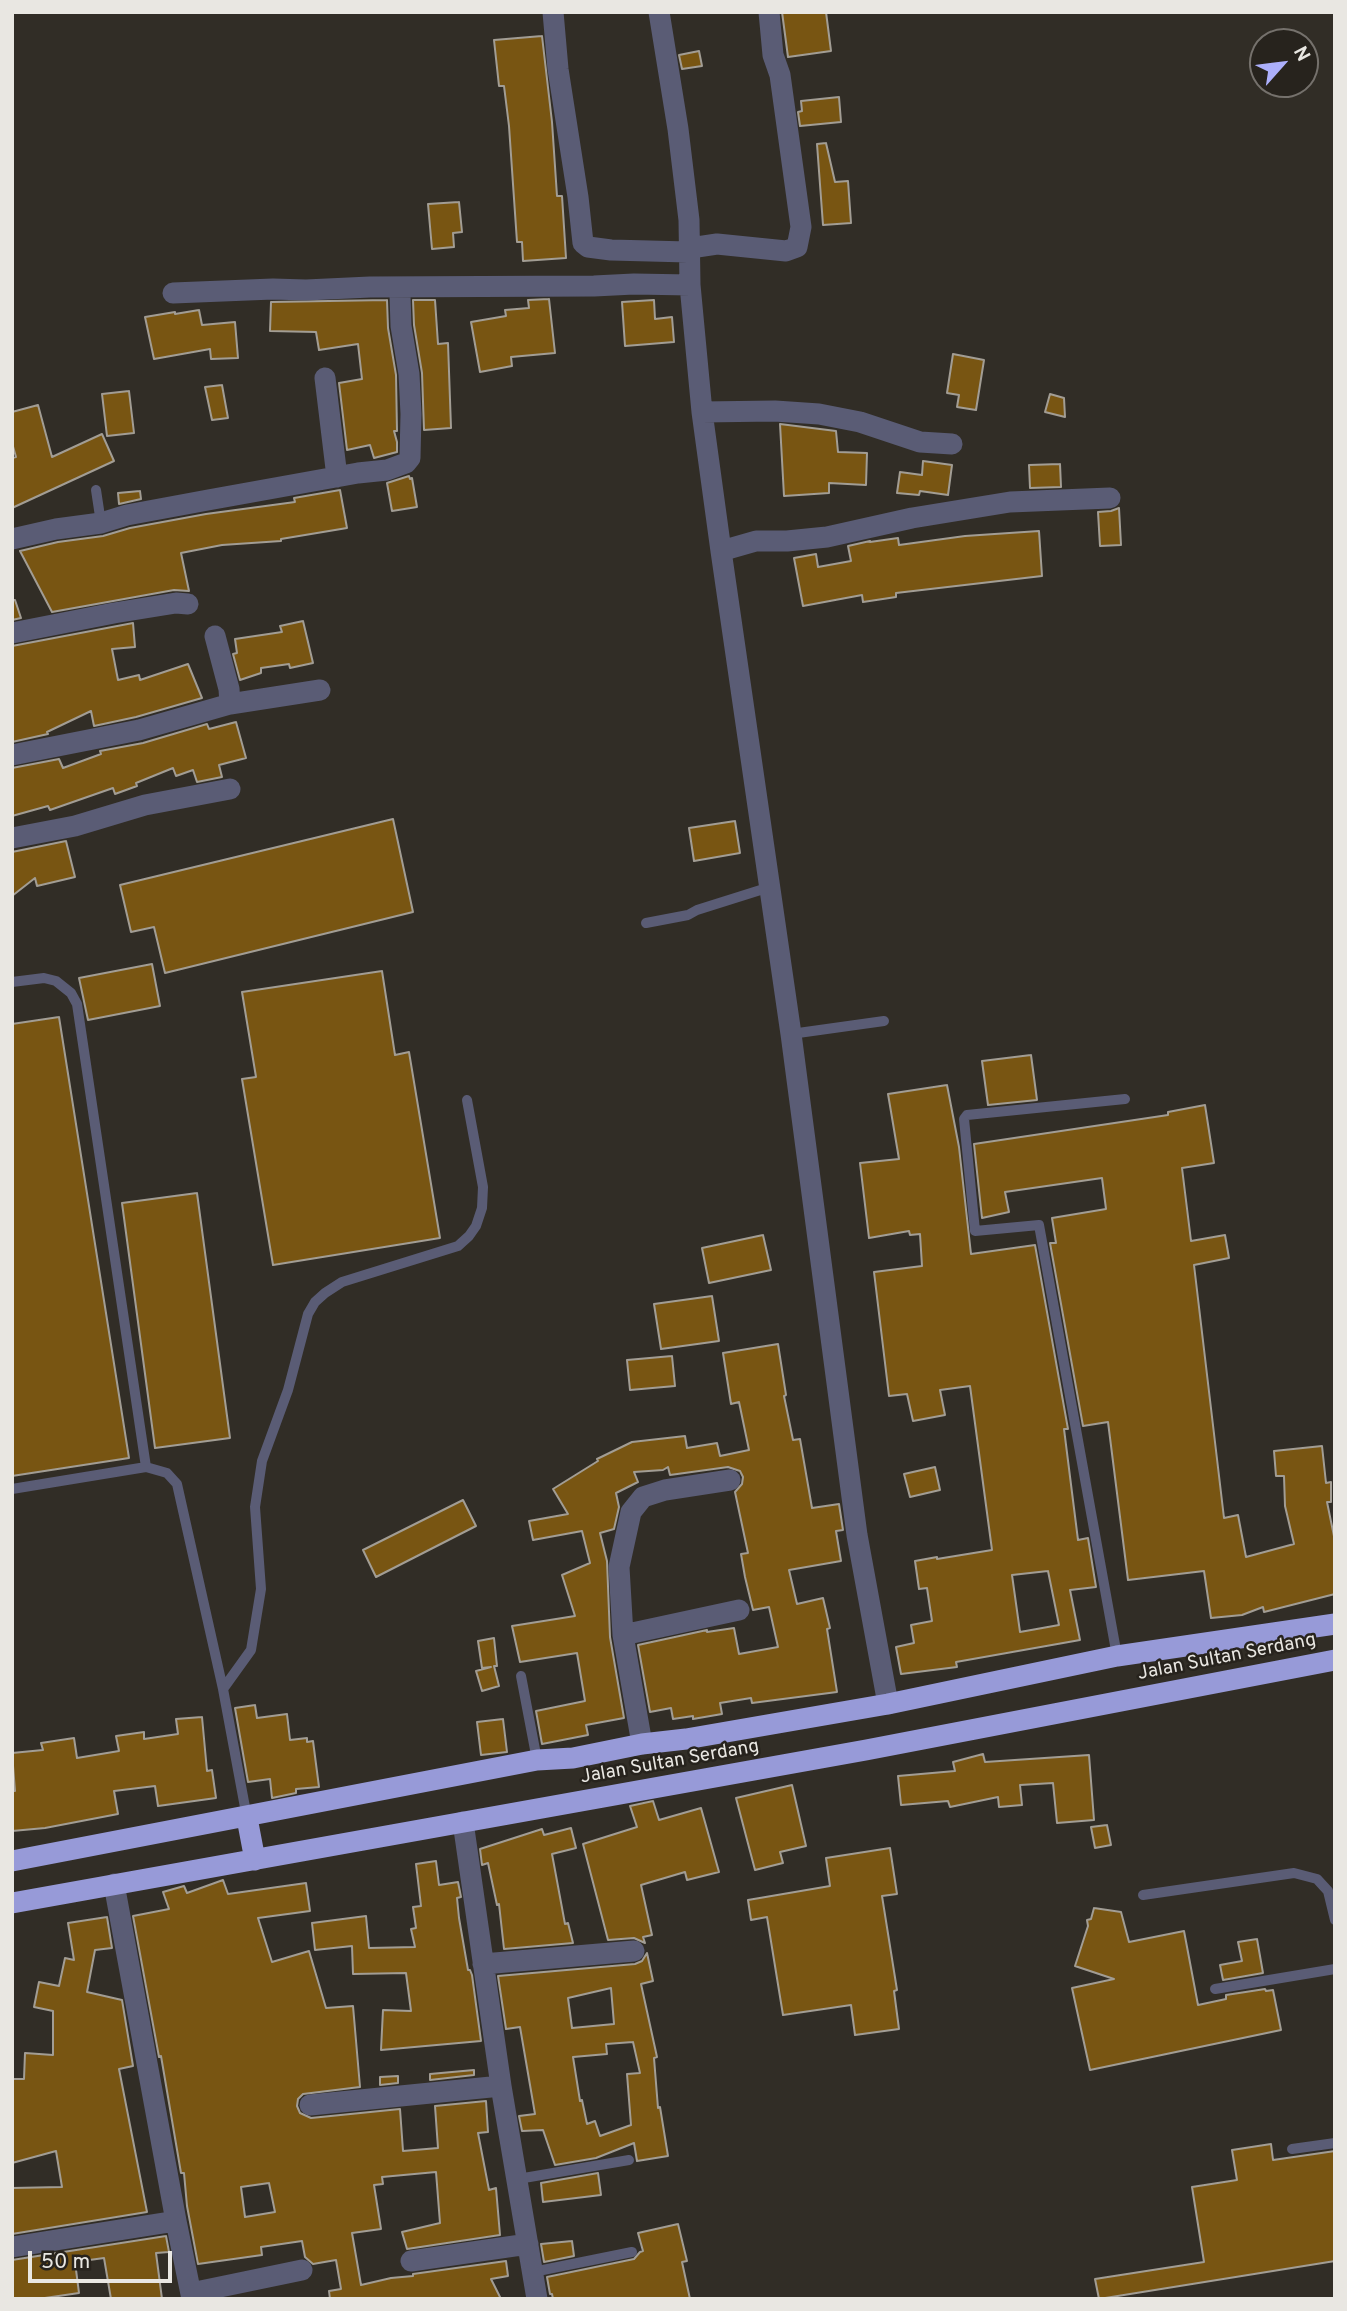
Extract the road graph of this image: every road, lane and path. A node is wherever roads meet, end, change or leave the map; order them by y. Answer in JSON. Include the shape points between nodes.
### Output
{"nodes":[{"id":1,"x":553,"y":12,"type":"edge"},
{"id":2,"x":659,"y":12,"type":"edge"},
{"id":3,"x":769,"y":12,"type":"edge"},
{"id":4,"x":688,"y":251,"type":"junction"},
{"id":5,"x":690,"y":285,"type":"junction"},
{"id":6,"x":401,"y":288,"type":"junction"},
{"id":7,"x":173,"y":293,"type":"dead end"},
{"id":8,"x":325,"y":378,"type":"dead end"},
{"id":9,"x":702,"y":412,"type":"junction"},
{"id":10,"x":952,"y":444,"type":"dead end"},
{"id":11,"x":337,"y":477,"type":"junction"},
{"id":12,"x":96,"y":489,"type":"dead end"},
{"id":13,"x":1110,"y":498,"type":"dead end"},
{"id":14,"x":101,"y":523,"type":"junction"},
{"id":15,"x":12,"y":539,"type":"edge"},
{"id":16,"x":721,"y":551,"type":"junction"},
{"id":17,"x":188,"y":604,"type":"dead end"},
{"id":18,"x":12,"y":633,"type":"edge"},
{"id":19,"x":215,"y":636,"type":"dead end"},
{"id":20,"x":320,"y":690,"type":"dead end"},
{"id":21,"x":230,"y":704,"type":"junction"},
{"id":22,"x":12,"y":755,"type":"edge"},
{"id":23,"x":230,"y":789,"type":"dead end"},
{"id":24,"x":12,"y":838,"type":"edge"},
{"id":25,"x":770,"y":887,"type":"junction"},
{"id":26,"x":646,"y":923,"type":"dead end"},
{"id":27,"x":12,"y":982,"type":"edge"},
{"id":28,"x":884,"y":1021,"type":"dead end"},
{"id":29,"x":791,"y":1034,"type":"junction"},
{"id":30,"x":1125,"y":1099,"type":"dead end"},
{"id":31,"x":467,"y":1100,"type":"dead end"},
{"id":32,"x":146,"y":1467,"type":"junction"},
{"id":33,"x":730,"y":1480,"type":"dead end"},
{"id":34,"x":12,"y":1489,"type":"edge"},
{"id":35,"x":739,"y":1611,"type":"dead end"},
{"id":36,"x":1335,"y":1624,"type":"edge"},
{"id":37,"x":623,"y":1635,"type":"junction"},
{"id":38,"x":1116,"y":1656,"type":"junction"},
{"id":39,"x":1335,"y":1660,"type":"edge"},
{"id":40,"x":521,"y":1676,"type":"dead end"},
{"id":41,"x":223,"y":1689,"type":"junction"},
{"id":42,"x":888,"y":1704,"type":"junction"},
{"id":43,"x":642,"y":1744,"type":"junction"},
{"id":44,"x":537,"y":1760,"type":"junction"},
{"id":45,"x":247,"y":1818,"type":"junction"},
{"id":46,"x":463,"y":1822,"type":"junction"},
{"id":47,"x":255,"y":1860,"type":"junction"},
{"id":48,"x":12,"y":1861,"type":"edge"},
{"id":49,"x":114,"y":1884,"type":"junction"},
{"id":50,"x":1331,"y":1891,"type":"edge"},
{"id":51,"x":1143,"y":1895,"type":"dead end"},
{"id":52,"x":12,"y":1903,"type":"edge"},
{"id":53,"x":1335,"y":1920,"type":"edge"},
{"id":54,"x":634,"y":1951,"type":"dead end"},
{"id":55,"x":483,"y":1964,"type":"junction"},
{"id":56,"x":1335,"y":1969,"type":"edge"},
{"id":57,"x":1215,"y":1989,"type":"dead end"},
{"id":58,"x":501,"y":2087,"type":"junction"},
{"id":59,"x":310,"y":2105,"type":"dead end"},
{"id":60,"x":1335,"y":2143,"type":"edge"},
{"id":61,"x":1292,"y":2150,"type":"dead end"},
{"id":62,"x":629,"y":2160,"type":"dead end"},
{"id":63,"x":518,"y":2179,"type":"junction"},
{"id":64,"x":176,"y":2221,"type":"junction"},
{"id":65,"x":528,"y":2244,"type":"junction"},
{"id":66,"x":12,"y":2247,"type":"edge"},
{"id":67,"x":632,"y":2252,"type":"dead end"},
{"id":68,"x":411,"y":2262,"type":"dead end"},
{"id":69,"x":302,"y":2270,"type":"dead end"},
{"id":70,"x":533,"y":2272,"type":"junction"},
{"id":71,"x":192,"y":2296,"type":"edge"},
{"id":72,"x":537,"y":2299,"type":"edge"}],
"edges":[{"from":1,"to":4,"type":"street","via":[[581,239],[588,247],[611,250]]},
{"from":2,"to":4,"type":"street","via":[[678,129],[689,220]]},
{"from":3,"to":4,"type":"street","via":[[799,202],[800,242],[786,251],[717,244]]},
{"from":4,"to":5,"type":"street"},
{"from":5,"to":6,"type":"street"},
{"from":5,"to":9,"type":"street"},
{"from":6,"to":7,"type":"street"},
{"from":6,"to":11,"type":"street","via":[[411,414],[409,460],[387,470]]},
{"from":8,"to":11,"type":"street"},
{"from":9,"to":10,"type":"street","via":[[818,414],[920,442]]},
{"from":9,"to":16,"type":"street"},
{"from":11,"to":14,"type":"street"},
{"from":12,"to":14,"type":"lane"},
{"from":13,"to":16,"type":"street","via":[[1010,502],[827,537],[756,541]]},
{"from":14,"to":15,"type":"street"},
{"from":16,"to":25,"type":"street"},
{"from":17,"to":18,"type":"street"},
{"from":19,"to":21,"type":"street"},
{"from":20,"to":21,"type":"street"},
{"from":21,"to":22,"type":"street","via":[[139,730]]},
{"from":23,"to":24,"type":"street"},
{"from":25,"to":26,"type":"lane","via":[[688,915]]},
{"from":25,"to":29,"type":"street"},
{"from":27,"to":32,"type":"lane","via":[[56,981],[77,1004]]},
{"from":28,"to":29,"type":"lane"},
{"from":29,"to":42,"type":"street","via":[[855,1522]]},
{"from":30,"to":38,"type":"lane","via":[[967,1115],[964,1119],[975,1231],[1039,1225]]},
{"from":31,"to":41,"type":"lane","via":[[483,1186],[482,1208],[469,1236],[458,1245],[342,1282],[315,1302],[308,1314],[288,1390],[262,1461],[255,1507],[261,1589],[251,1650]]},
{"from":32,"to":34,"type":"lane"},
{"from":32,"to":41,"type":"lane","via":[[167,1473],[177,1484]]},
{"from":33,"to":37,"type":"street","via":[[665,1490],[638,1501],[631,1512],[619,1567]]},
{"from":35,"to":37,"type":"street"},
{"from":36,"to":38,"type":"highway","name":"Jalan Sultan Serdang"},
{"from":37,"to":43,"type":"street"},
{"from":38,"to":42,"type":"highway","name":"Jalan Sultan Serdang"},
{"from":39,"to":46,"type":"highway","name":"Jalan Sultan Serdang"},
{"from":40,"to":44,"type":"lane"},
{"from":41,"to":45,"type":"lane"},
{"from":42,"to":43,"type":"highway","name":"Jalan Sultan Serdang"},
{"from":43,"to":44,"type":"highway","name":"Jalan Sultan Serdang"},
{"from":44,"to":45,"type":"highway","name":"Jalan Sultan Serdang"},
{"from":45,"to":47,"type":"highway"},
{"from":45,"to":48,"type":"highway","name":"Jalan Sultan Serdang"},
{"from":46,"to":47,"type":"highway","name":"Jalan Sultan Serdang"},
{"from":46,"to":55,"type":"street"},
{"from":47,"to":49,"type":"highway","name":"Jalan Sultan Serdang"},
{"from":49,"to":52,"type":"highway","name":"Jalan Sultan Serdang"},
{"from":49,"to":64,"type":"street"},
{"from":50,"to":51,"type":"lane","via":[[1317,1879],[1294,1873]]},
{"from":50,"to":53,"type":"lane"},
{"from":54,"to":55,"type":"street"},
{"from":55,"to":58,"type":"street"},
{"from":56,"to":57,"type":"lane"},
{"from":58,"to":59,"type":"street"},
{"from":58,"to":63,"type":"street"},
{"from":60,"to":61,"type":"lane"},
{"from":62,"to":63,"type":"lane"},
{"from":63,"to":65,"type":"street"},
{"from":64,"to":66,"type":"street"},
{"from":64,"to":71,"type":"street"},
{"from":65,"to":68,"type":"street"},
{"from":65,"to":70,"type":"street"},
{"from":67,"to":70,"type":"lane"},
{"from":69,"to":71,"type":"street"},
{"from":70,"to":72,"type":"street"}]}
